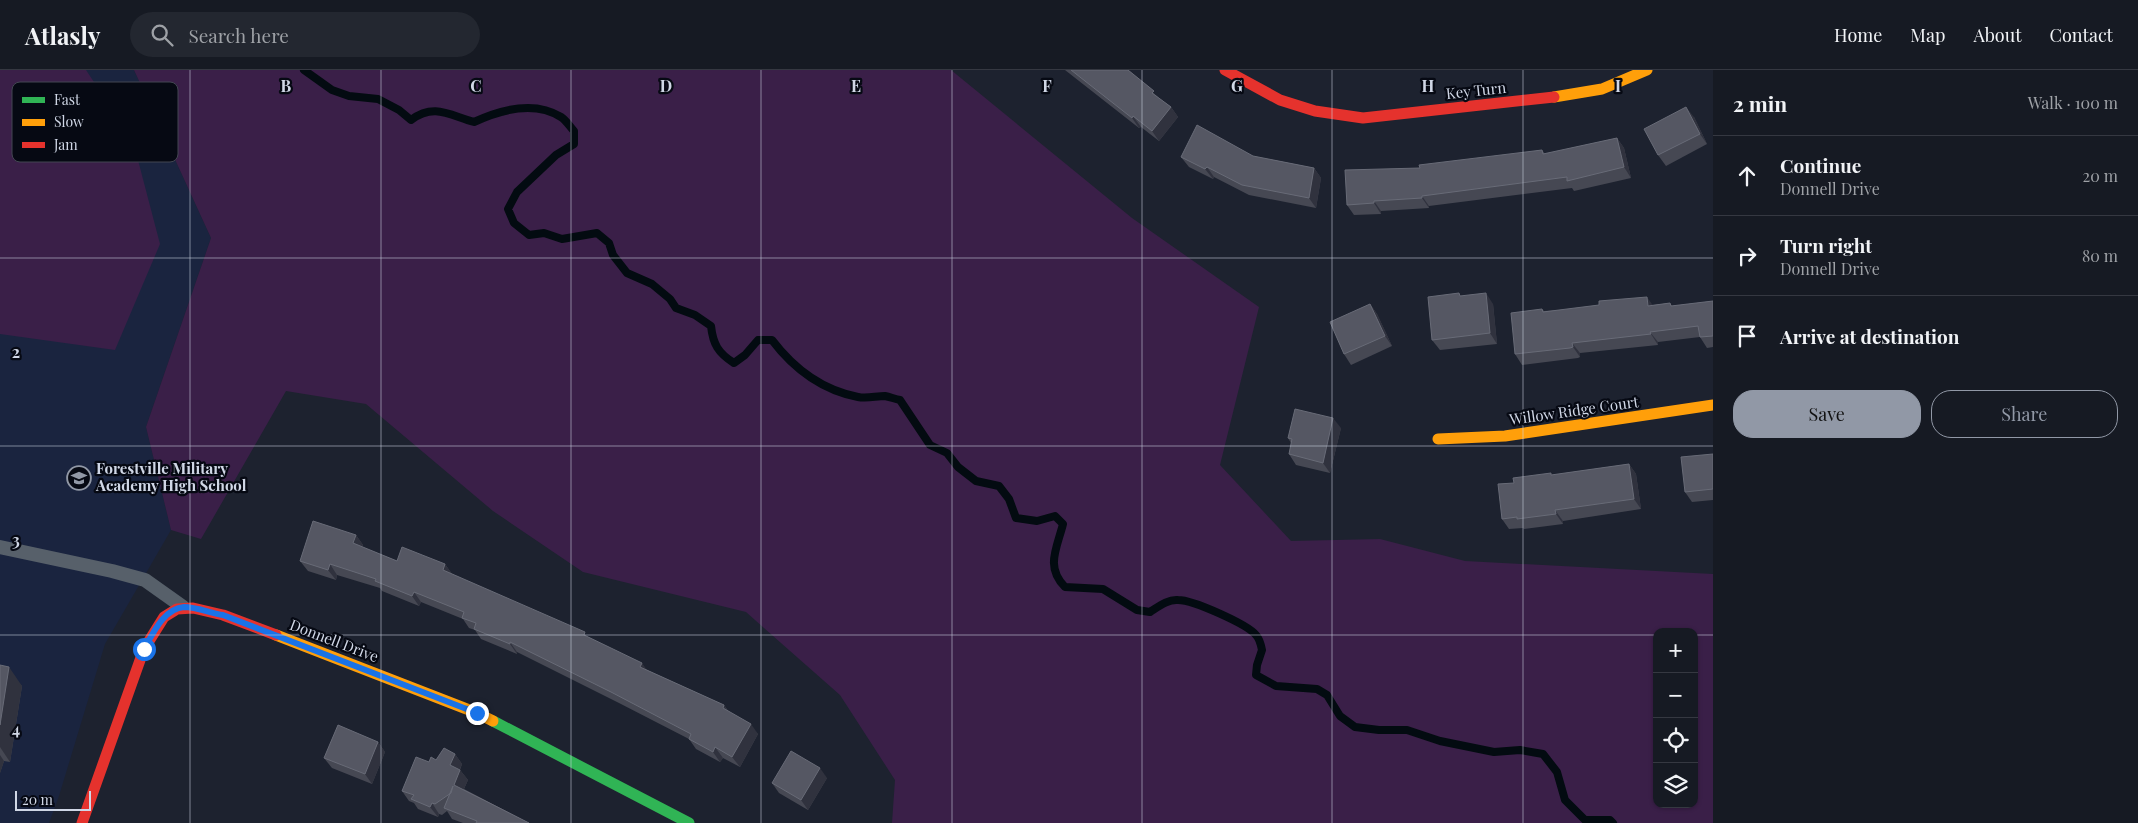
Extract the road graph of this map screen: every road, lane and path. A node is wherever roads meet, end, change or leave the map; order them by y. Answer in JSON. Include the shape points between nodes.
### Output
{"nodes":[{"id":1,"x":1225,"y":70,"type":"edge"},
{"id":2,"x":1647,"y":70,"type":"edge"},
{"id":3,"x":1713,"y":405,"type":"edge"},
{"id":4,"x":1438,"y":439,"type":"dead end"},
{"id":5,"x":0,"y":547,"type":"edge"},
{"id":6,"x":184,"y":607,"type":"junction"},
{"id":7,"x":82,"y":823,"type":"edge"},
{"id":8,"x":689,"y":823,"type":"edge"}],
"edges":[{"from":1,"to":2,"type":"street","name":"Key Turn","via":[[1280,100],[1315,111],[1363,118],[1602,89]]},
{"from":3,"to":4,"type":"street","name":"Willow Ridge Court","via":[[1505,436]]},
{"from":5,"to":6,"type":"lane","via":[[145,580]]},
{"from":6,"to":7,"type":"street","via":[[172,611],[158,625],[144,649]]},
{"from":6,"to":8,"type":"street","name":"Donnell Drive","via":[[223,615],[477,713]]}]}
